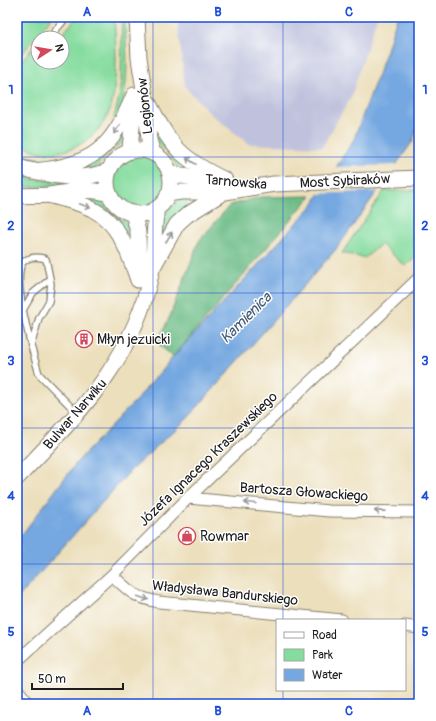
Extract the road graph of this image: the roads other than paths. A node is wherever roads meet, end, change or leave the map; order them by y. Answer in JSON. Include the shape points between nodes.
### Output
{"nodes":[{"id":1,"x":67,"y":17,"type":"edge"},
{"id":2,"x":137,"y":17,"type":"edge"},
{"id":3,"x":56,"y":30,"type":"edge"},
{"id":4,"x":140,"y":95,"type":"junction"},
{"id":5,"x":130,"y":150,"type":"junction"},
{"id":6,"x":153,"y":153,"type":"junction"},
{"id":7,"x":17,"y":167,"type":"edge"},
{"id":8,"x":34,"y":171,"type":"junction"},
{"id":9,"x":108,"y":172,"type":"junction"},
{"id":10,"x":169,"y":172,"type":"junction"},
{"id":11,"x":418,"y":178,"type":"edge"},
{"id":12,"x":274,"y":184,"type":"joint"},
{"id":13,"x":225,"y":186,"type":"junction"},
{"id":14,"x":109,"y":194,"type":"junction"},
{"id":15,"x":168,"y":194,"type":"junction"},
{"id":16,"x":48,"y":195,"type":"junction"},
{"id":17,"x":17,"y":196,"type":"edge"},
{"id":18,"x":157,"y":208,"type":"junction"},
{"id":19,"x":133,"y":213,"type":"junction"},
{"id":20,"x":152,"y":268,"type":"junction"},
{"id":21,"x":419,"y":278,"type":"edge"},
{"id":22,"x":50,"y":279,"type":"junction"},
{"id":23,"x":138,"y":280,"type":"junction"},
{"id":24,"x":23,"y":310,"type":"junction"},
{"id":25,"x":127,"y":344,"type":"junction"},
{"id":26,"x":31,"y":346,"type":"junction"},
{"id":27,"x":78,"y":414,"type":"junction"},
{"id":28,"x":17,"y":478,"type":"edge"},
{"id":29,"x":188,"y":498,"type":"junction"},
{"id":30,"x":419,"y":512,"type":"edge"},
{"id":31,"x":112,"y":575,"type":"junction"},
{"id":32,"x":332,"y":619,"type":"edge"},
{"id":33,"x":406,"y":626,"type":"edge"},
{"id":34,"x":419,"y":628,"type":"edge"},
{"id":35,"x":17,"y":661,"type":"edge"},
{"id":36,"x":17,"y":689,"type":"edge"},
{"id":37,"x":30,"y":704,"type":"edge"}],
"edges":[{"from":1,"to":3,"type":"lane"},
{"from":2,"to":4,"type":"main road","name":"Legionów"},
{"from":4,"to":5,"type":"main road","name":"Legionów"},
{"from":4,"to":6,"type":"main road","name":"Legionów"},
{"from":4,"to":8,"type":"main road","one_way":true,"via":[[112,137],[94,154],[70,166]]},
{"from":13,"to":4,"type":"main road","one_way":true,"via":[[177,150]]},
{"from":5,"to":6,"type":"main road"},
{"from":5,"to":9,"type":"main road","via":[[119,157]]},
{"from":6,"to":10,"type":"main road","via":[[165,164]]},
{"from":7,"to":8,"type":"main road"},
{"from":8,"to":9,"type":"main road","via":[[65,178],[94,176]]},
{"from":9,"to":14,"type":"main road"},
{"from":10,"to":13,"type":"main road","name":"Tarnowska"},
{"from":10,"to":15,"type":"main road"},
{"from":11,"to":12,"type":"main road","name":"Most Sybiraków"},
{"from":12,"to":13,"type":"main road","name":"Tarnowska"},
{"from":13,"to":15,"type":"main road","name":"Tarnowska"},
{"from":20,"to":13,"type":"main road","one_way":true,"via":[[177,224]]},
{"from":14,"to":16,"type":"main road","via":[[102,191],[80,191]]},
{"from":14,"to":19,"type":"main road","via":[[120,208]]},
{"from":15,"to":18,"type":"main road"},
{"from":16,"to":17,"type":"main road"},
{"from":16,"to":23,"type":"main road","one_way":true,"via":[[87,206],[107,219],[118,231]]},
{"from":18,"to":19,"type":"main road","via":[[148,212]]},
{"from":18,"to":20,"type":"main road","name":"Bulwar Narwiku"},
{"from":19,"to":23,"type":"main road","name":"Bulwar Narwiku","via":[[139,241]]},
{"from":20,"to":25,"type":"main road","name":"Bulwar Narwiku"},
{"from":21,"to":29,"type":"street","name":"Józefa Ignacego Kraszewskiego"},
{"from":22,"to":24,"type":"lane","via":[[33,293]]},
{"from":22,"to":24,"type":"lane","via":[[46,259],[38,256],[21,264]]},
{"from":22,"to":26,"type":"lane","via":[[49,301],[39,318]]},
{"from":23,"to":25,"type":"main road","name":"Bulwar Narwiku"},
{"from":24,"to":26,"type":"lane"},
{"from":25,"to":27,"type":"main road","name":"Bulwar Narwiku","via":[[111,372]]},
{"from":26,"to":27,"type":"lane","via":[[39,374]]},
{"from":27,"to":28,"type":"main road","name":"Bulwar Narwiku"},
{"from":30,"to":29,"type":"street","name":"Bartosza Głowackiego","one_way":true,"via":[[329,510]]},
{"from":29,"to":31,"type":"street","name":"Józefa Ignacego Kraszewskiego"},
{"from":31,"to":32,"type":"street","name":"Władysława Bandurskiego","one_way":true,"via":[[140,598],[159,602]]},
{"from":31,"to":35,"type":"street","name":"Józefa Ignacego Kraszewskiego"},
{"from":33,"to":34,"type":"street"},
{"from":36,"to":37,"type":"street"}]}
